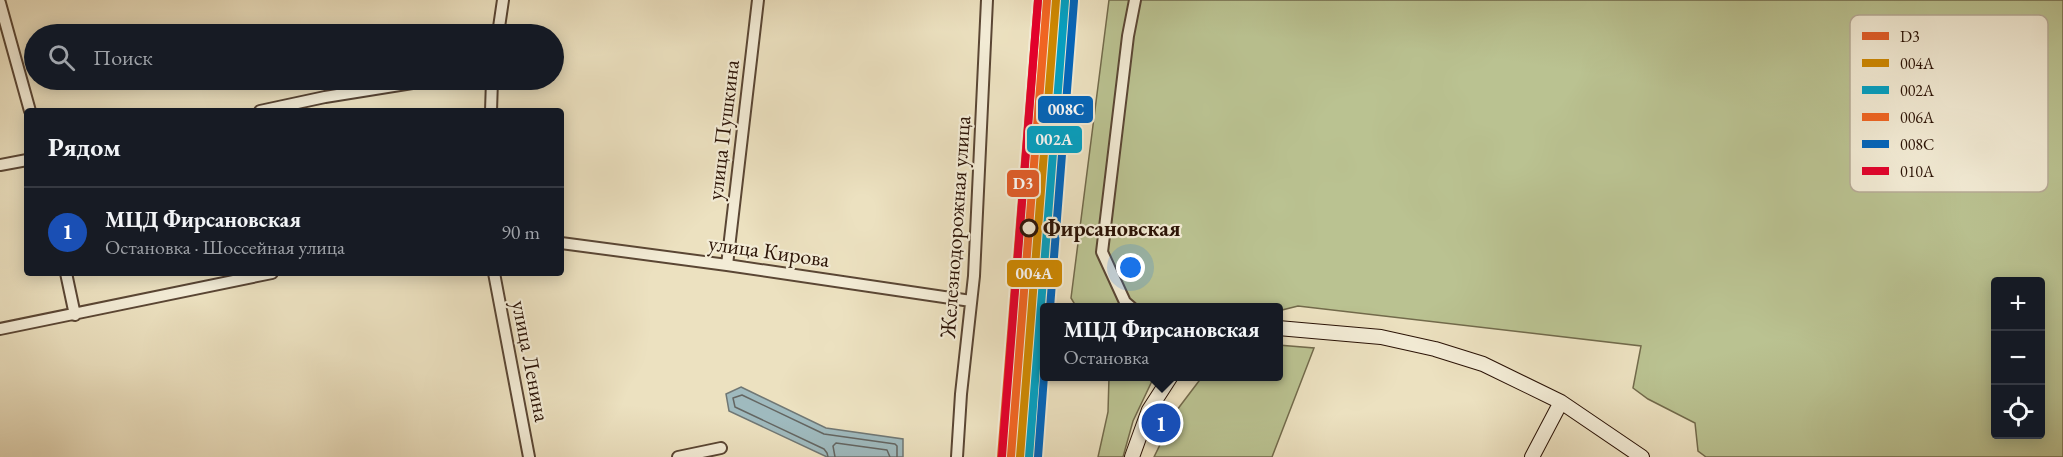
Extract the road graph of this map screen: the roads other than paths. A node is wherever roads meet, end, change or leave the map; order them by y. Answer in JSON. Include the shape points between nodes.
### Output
{"nodes":[{"id":1,"x":503,"y":0,"type":"edge"},
{"id":2,"x":758,"y":0,"type":"edge"},
{"id":3,"x":987,"y":0,"type":"edge"},
{"id":4,"x":1135,"y":0,"type":"edge"},
{"id":5,"x":0,"y":3,"type":"edge"},
{"id":6,"x":499,"y":24,"type":"edge"},
{"id":7,"x":24,"y":89,"type":"edge"},
{"id":8,"x":24,"y":90,"type":"edge"},
{"id":9,"x":369,"y":90,"type":"edge"},
{"id":10,"x":492,"y":90,"type":"edge"},
{"id":11,"x":29,"y":108,"type":"edge"},
{"id":12,"x":274,"y":108,"type":"edge"},
{"id":13,"x":491,"y":108,"type":"edge"},
{"id":14,"x":24,"y":161,"type":"edge"},
{"id":15,"x":0,"y":165,"type":"edge"},
{"id":16,"x":564,"y":243,"type":"edge"},
{"id":17,"x":727,"y":264,"type":"junction"},
{"id":18,"x":67,"y":276,"type":"edge"},
{"id":19,"x":258,"y":276,"type":"edge"},
{"id":20,"x":495,"y":276,"type":"edge"},
{"id":21,"x":971,"y":301,"type":"junction"},
{"id":22,"x":1126,"y":303,"type":"edge"},
{"id":23,"x":75,"y":315,"type":"junction"},
{"id":24,"x":1283,"y":328,"type":"edge"},
{"id":25,"x":0,"y":329,"type":"edge"},
{"id":26,"x":1168,"y":381,"type":"edge"},
{"id":27,"x":1562,"y":402,"type":"junction"},
{"id":28,"x":721,"y":448,"type":"dead end"},
{"id":29,"x":529,"y":457,"type":"edge"},
{"id":30,"x":678,"y":457,"type":"edge"},
{"id":31,"x":957,"y":457,"type":"edge"},
{"id":32,"x":1132,"y":457,"type":"edge"},
{"id":33,"x":1532,"y":457,"type":"edge"},
{"id":34,"x":1642,"y":457,"type":"edge"}],
"edges":[{"from":1,"to":6,"type":"street"},
{"from":2,"to":17,"type":"street","name":"улица Пушкина"},
{"from":3,"to":21,"type":"street","name":"Железнодорожная улица"},
{"from":4,"to":22,"type":"street","via":[[1102,252]]},
{"from":5,"to":7,"type":"street"},
{"from":8,"to":11,"type":"street"},
{"from":9,"to":12,"type":"street"},
{"from":10,"to":13,"type":"street"},
{"from":14,"to":15,"type":"street"},
{"from":16,"to":17,"type":"street","name":"улица Кирова"},
{"from":17,"to":21,"type":"street","name":"улица Кирова"},
{"from":18,"to":23,"type":"street"},
{"from":19,"to":23,"type":"street"},
{"from":20,"to":29,"type":"street","name":"улица Ленина"},
{"from":21,"to":31,"type":"street","name":"Железнодорожная улица"},
{"from":23,"to":25,"type":"street"},
{"from":24,"to":27,"type":"street","via":[[1381,337],[1435,349],[1484,364]]},
{"from":26,"to":32,"type":"street","via":[[1149,410]]},
{"from":27,"to":33,"type":"street"},
{"from":27,"to":34,"type":"street"},
{"from":28,"to":30,"type":"street"}]}
